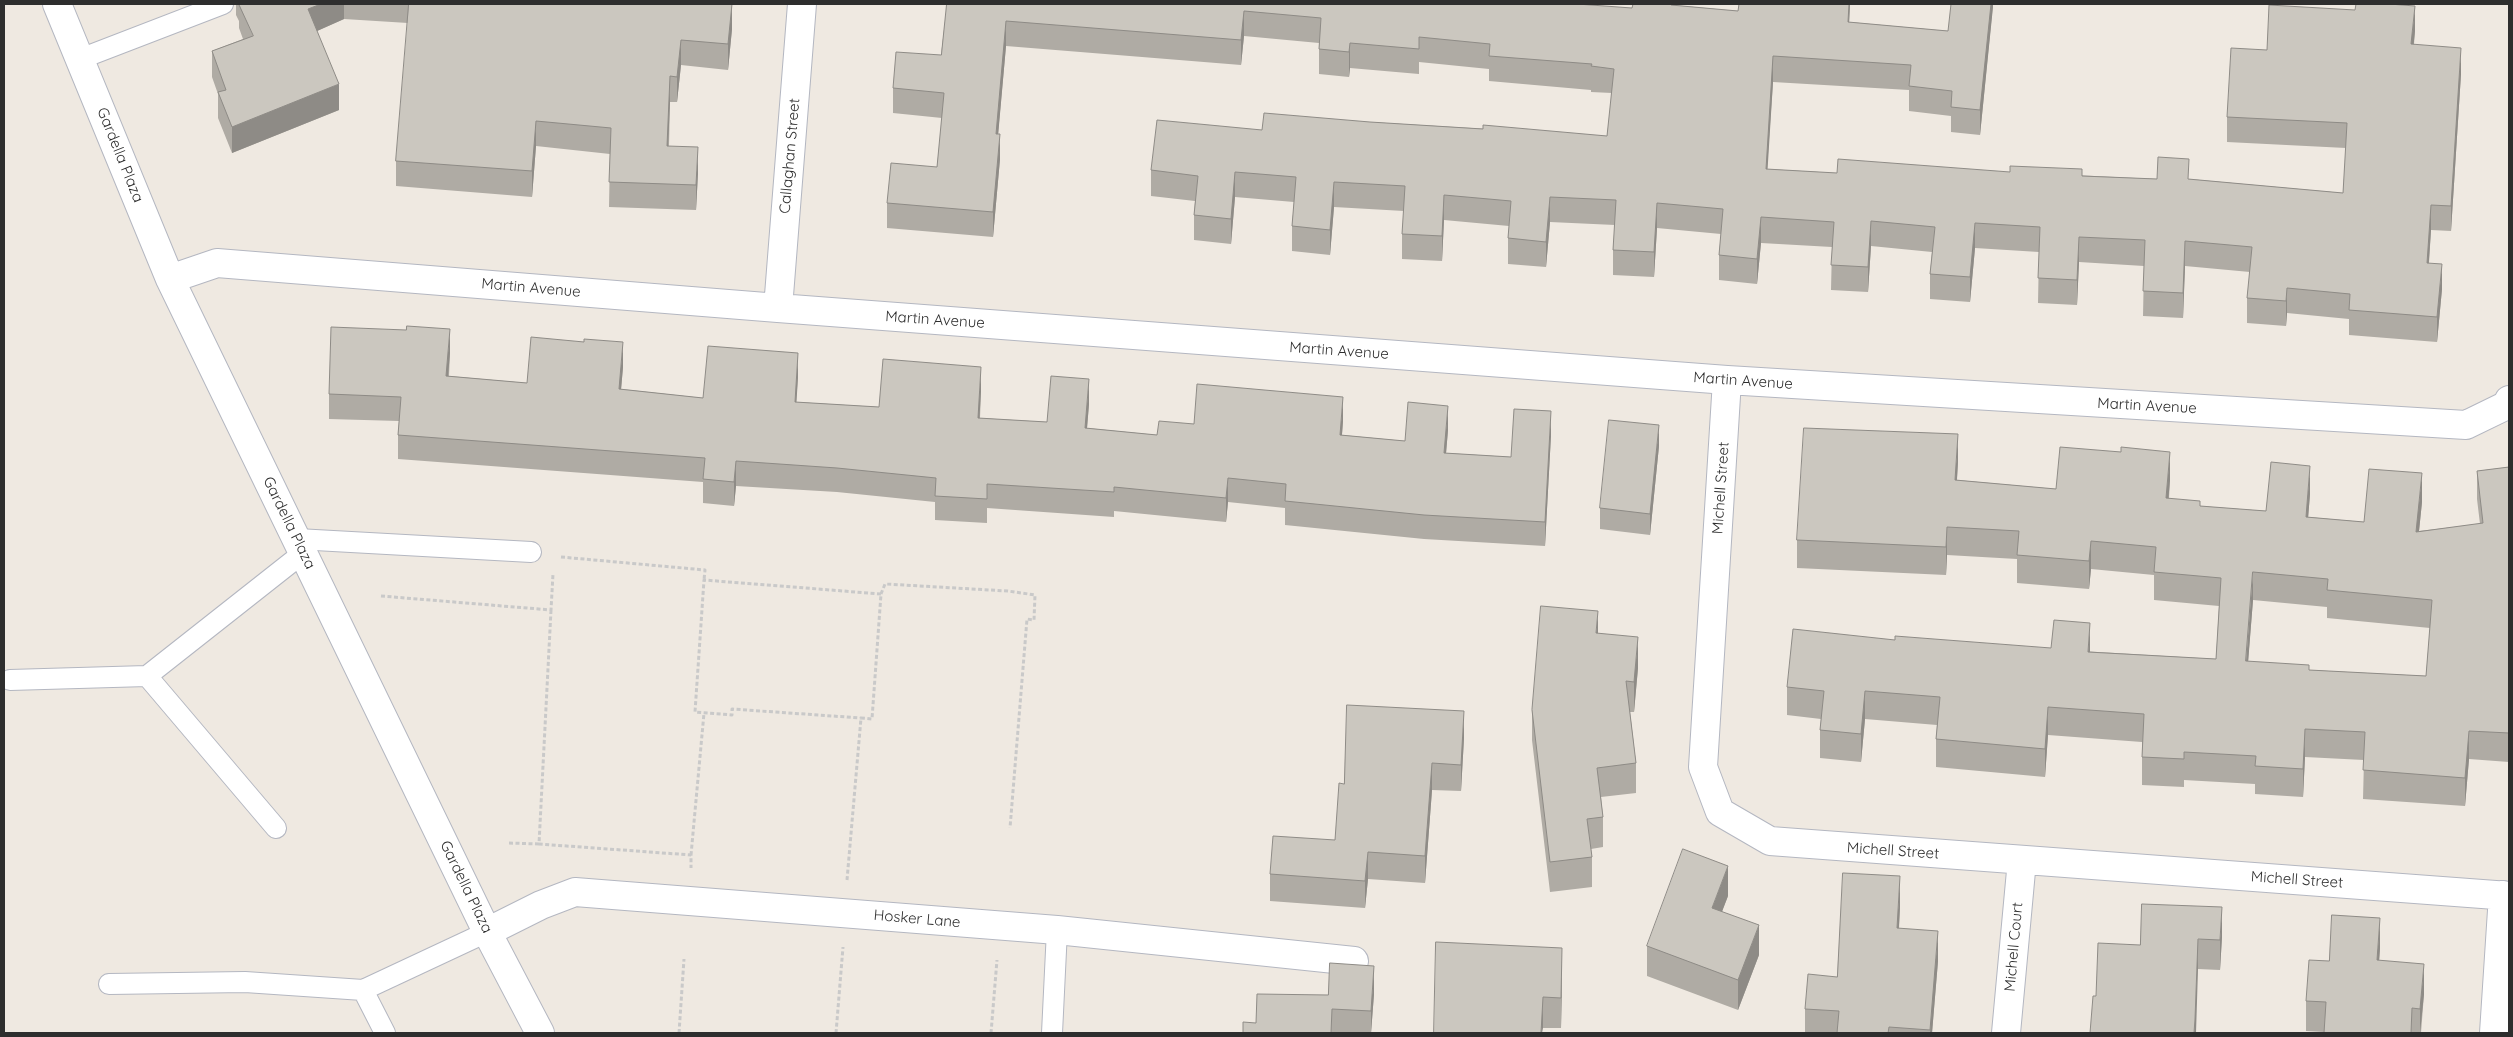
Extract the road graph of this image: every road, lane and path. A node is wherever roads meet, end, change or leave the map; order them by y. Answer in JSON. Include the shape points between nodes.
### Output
{"nodes":[{"id":1,"x":56,"y":4,"type":"edge"},
{"id":2,"x":223,"y":4,"type":"edge"},
{"id":3,"x":802,"y":4,"type":"edge"},
{"id":4,"x":80,"y":59,"type":"junction"},
{"id":5,"x":170,"y":278,"type":"junction"},
{"id":6,"x":778,"y":308,"type":"junction"},
{"id":7,"x":1727,"y":380,"type":"junction"},
{"id":8,"x":2508,"y":402,"type":"edge"},
{"id":9,"x":300,"y":546,"type":"junction"},
{"id":10,"x":531,"y":552,"type":"dead end"},
{"id":11,"x":554,"y":557,"type":"dead end"},
{"id":12,"x":554,"y":566,"type":"dead end"},
{"id":13,"x":704,"y":580,"type":"junction"},
{"id":14,"x":881,"y":594,"type":"junction"},
{"id":15,"x":380,"y":596,"type":"dead end"},
{"id":16,"x":551,"y":610,"type":"junction"},
{"id":17,"x":147,"y":676,"type":"junction"},
{"id":18,"x":10,"y":680,"type":"dead end"},
{"id":19,"x":704,"y":713,"type":"junction"},
{"id":20,"x":861,"y":718,"type":"junction"},
{"id":21,"x":276,"y":828,"type":"dead end"},
{"id":22,"x":1010,"y":828,"type":"dead end"},
{"id":23,"x":509,"y":843,"type":"dead end"},
{"id":24,"x":538,"y":844,"type":"junction"},
{"id":25,"x":691,"y":855,"type":"junction"},
{"id":26,"x":2022,"y":860,"type":"junction"},
{"id":27,"x":690,"y":875,"type":"dead end"},
{"id":28,"x":846,"y":885,"type":"dead end"},
{"id":29,"x":2506,"y":896,"type":"edge"},
{"id":30,"x":1057,"y":930,"type":"junction"},
{"id":31,"x":487,"y":932,"type":"junction"},
{"id":32,"x":843,"y":942,"type":"dead end"},
{"id":33,"x":997,"y":955,"type":"dead end"},
{"id":34,"x":684,"y":959,"type":"dead end"},
{"id":35,"x":1354,"y":961,"type":"dead end"},
{"id":36,"x":108,"y":984,"type":"dead end"},
{"id":37,"x":363,"y":990,"type":"junction"},
{"id":38,"x":385,"y":1033,"type":"edge"},
{"id":39,"x":540,"y":1033,"type":"edge"},
{"id":40,"x":679,"y":1033,"type":"edge"},
{"id":41,"x":836,"y":1033,"type":"edge"},
{"id":42,"x":991,"y":1033,"type":"edge"},
{"id":43,"x":1052,"y":1033,"type":"edge"},
{"id":44,"x":2006,"y":1033,"type":"edge"},
{"id":45,"x":2494,"y":1033,"type":"edge"}],
"edges":[{"from":1,"to":4,"type":"street","name":"Gardella Plaza"},
{"from":2,"to":4,"type":"lane"},
{"from":3,"to":6,"type":"street","name":"Callaghan Street"},
{"from":4,"to":5,"type":"street","name":"Gardella Plaza"},
{"from":5,"to":6,"type":"street","name":"Martin Avenue","via":[[217,263]]},
{"from":5,"to":9,"type":"street","name":"Gardella Plaza"},
{"from":6,"to":7,"type":"street","name":"Martin Avenue"},
{"from":7,"to":8,"type":"street","name":"Martin Avenue","via":[[2466,425]]},
{"from":7,"to":26,"type":"street","name":"Michell Street","via":[[1703,767],[1720,812],[1770,841]]},
{"from":9,"to":10,"type":"lane"},
{"from":9,"to":17,"type":"lane"},
{"from":9,"to":31,"type":"street","name":"Gardella Plaza"},
{"from":11,"to":13,"type":"path","via":[[705,570]]},
{"from":12,"to":16,"type":"path"},
{"from":13,"to":14,"type":"path"},
{"from":13,"to":19,"type":"path","via":[[695,712]]},
{"from":14,"to":20,"type":"path","via":[[872,719]]},
{"from":14,"to":22,"type":"path","via":[[885,584],[1035,595],[1034,620],[1027,619]]},
{"from":15,"to":16,"type":"path"},
{"from":16,"to":24,"type":"path"},
{"from":17,"to":18,"type":"lane"},
{"from":17,"to":21,"type":"lane"},
{"from":19,"to":20,"type":"path","via":[[732,715],[732,709]]},
{"from":19,"to":25,"type":"path"},
{"from":20,"to":28,"type":"path"},
{"from":23,"to":24,"type":"path"},
{"from":24,"to":25,"type":"path"},
{"from":25,"to":27,"type":"path"},
{"from":26,"to":29,"type":"street","name":"Michell Street"},
{"from":26,"to":44,"type":"street","name":"Michell Court"},
{"from":29,"to":45,"type":"street"},
{"from":30,"to":31,"type":"street","name":"Hosker Lane","via":[[574,892]]},
{"from":30,"to":35,"type":"street","name":"Hosker Lane"},
{"from":30,"to":43,"type":"lane"},
{"from":31,"to":37,"type":"lane"},
{"from":31,"to":39,"type":"street","name":"Gardella Plaza"},
{"from":32,"to":41,"type":"path"},
{"from":33,"to":42,"type":"path"},
{"from":34,"to":40,"type":"path"},
{"from":36,"to":37,"type":"lane","via":[[245,982]]},
{"from":37,"to":38,"type":"lane"}]}
